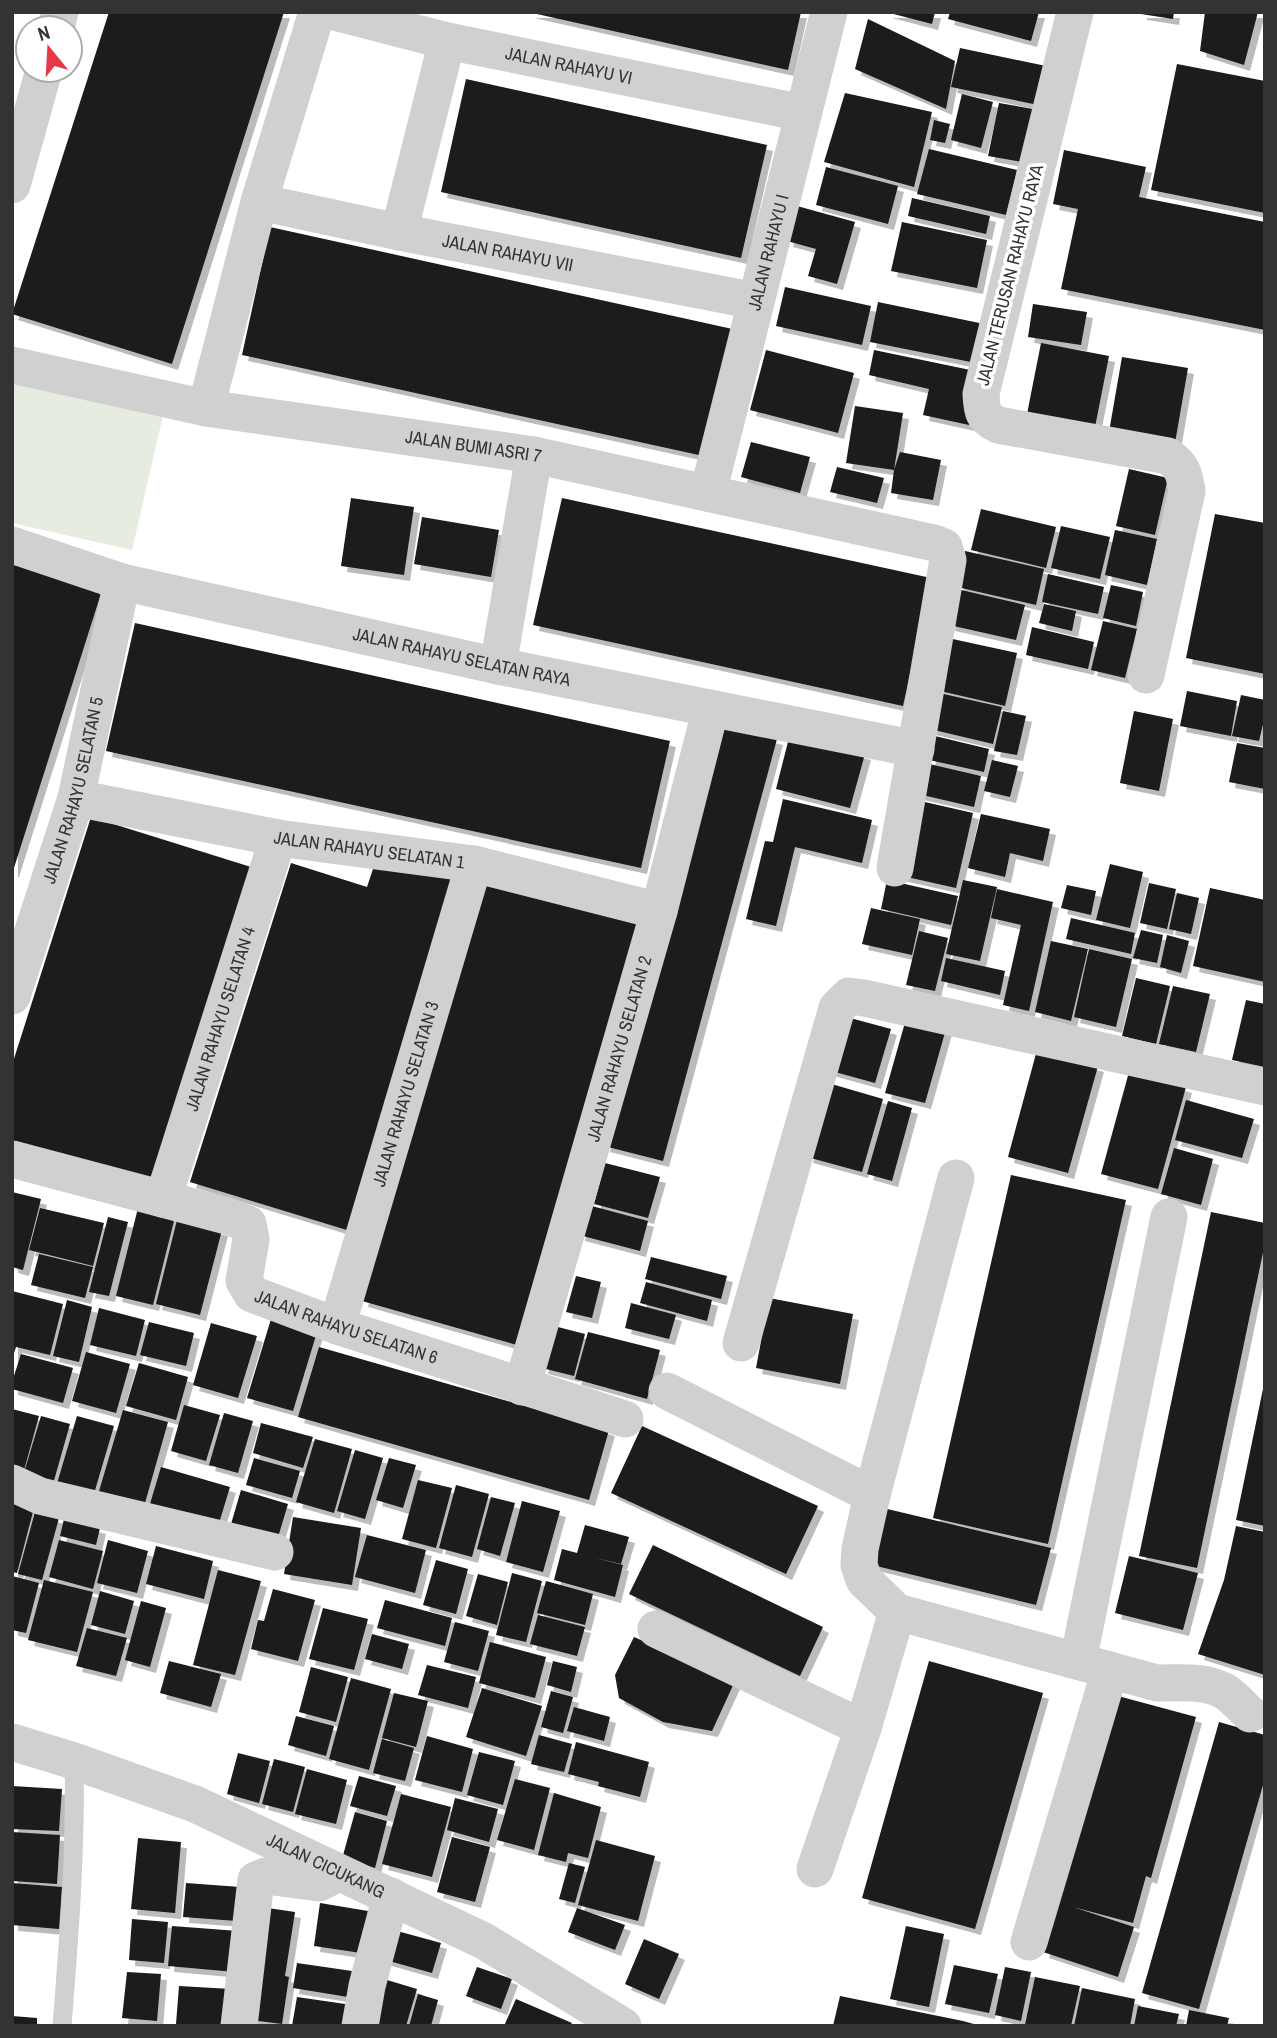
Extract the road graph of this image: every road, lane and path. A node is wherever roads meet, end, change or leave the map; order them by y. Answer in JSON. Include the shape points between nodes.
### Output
{"nodes":[{"id":1,"x":317,"y":12,"type":"edge"},
{"id":2,"x":335,"y":12,"type":"edge"},
{"id":3,"x":829,"y":12,"type":"edge"},
{"id":4,"x":1075,"y":12,"type":"edge"},
{"id":5,"x":447,"y":41,"type":"junction"},
{"id":6,"x":40,"y":84,"type":"edge"},
{"id":7,"x":803,"y":113,"type":"junction"},
{"id":8,"x":12,"y":185,"type":"edge"},
{"id":9,"x":259,"y":202,"type":"junction"},
{"id":10,"x":399,"y":232,"type":"junction"},
{"id":11,"x":756,"y":301,"type":"junction"},
{"id":12,"x":12,"y":365,"type":"edge"},
{"id":13,"x":205,"y":408,"type":"junction"},
{"id":14,"x":534,"y":455,"type":"junction"},
{"id":15,"x":708,"y":493,"type":"junction"},
{"id":16,"x":12,"y":545,"type":"edge"},
{"id":17,"x":122,"y":582,"type":"junction"},
{"id":18,"x":498,"y":666,"type":"junction"},
{"id":19,"x":1146,"y":675,"type":"dead end"},
{"id":20,"x":710,"y":708,"type":"junction"},
{"id":21,"x":916,"y":749,"type":"junction"},
{"id":22,"x":76,"y":798,"type":"junction"},
{"id":23,"x":278,"y":838,"type":"junction"},
{"id":24,"x":474,"y":864,"type":"junction"},
{"id":25,"x":895,"y":868,"type":"dead end"},
{"id":26,"x":659,"y":911,"type":"junction"},
{"id":27,"x":12,"y":996,"type":"edge"},
{"id":28,"x":1265,"y":1087,"type":"edge"},
{"id":29,"x":12,"y":1159,"type":"edge"},
{"id":30,"x":956,"y":1178,"type":"dead end"},
{"id":31,"x":163,"y":1199,"type":"junction"},
{"id":32,"x":1169,"y":1217,"type":"dead end"},
{"id":33,"x":337,"y":1326,"type":"junction"},
{"id":34,"x":741,"y":1343,"type":"dead end"},
{"id":35,"x":522,"y":1387,"type":"junction"},
{"id":36,"x":667,"y":1391,"type":"dead end"},
{"id":37,"x":625,"y":1419,"type":"dead end"},
{"id":38,"x":12,"y":1483,"type":"edge"},
{"id":39,"x":872,"y":1495,"type":"junction"},
{"id":40,"x":275,"y":1552,"type":"dead end"},
{"id":41,"x":898,"y":1612,"type":"junction"},
{"id":42,"x":656,"y":1629,"type":"dead end"},
{"id":43,"x":1094,"y":1665,"type":"junction"},
{"id":44,"x":1257,"y":1716,"type":"edge"},
{"id":45,"x":863,"y":1728,"type":"junction"},
{"id":46,"x":12,"y":1742,"type":"edge"},
{"id":47,"x":74,"y":1761,"type":"junction"},
{"id":48,"x":815,"y":1869,"type":"dead end"},
{"id":49,"x":340,"y":1872,"type":"junction"},
{"id":50,"x":391,"y":1896,"type":"junction"},
{"id":51,"x":1029,"y":1942,"type":"dead end"},
{"id":52,"x":607,"y":2022,"type":"edge"},
{"id":53,"x":62,"y":2026,"type":"edge"},
{"id":54,"x":239,"y":2026,"type":"edge"},
{"id":55,"x":360,"y":2026,"type":"edge"}],
"edges":[{"from":1,"to":9,"type":"street"},
{"from":2,"to":5,"type":"street","name":"JALAN RAHAYU VI"},
{"from":3,"to":7,"type":"street","name":"JALAN RAHAYU I"},
{"from":4,"to":19,"type":"street","name":"JALAN TERUSAN RAHAYU RAYA","via":[[981,394],[982,410],[987,420],[999,425],[1168,456],[1184,473],[1187,491]]},
{"from":5,"to":7,"type":"street","name":"JALAN RAHAYU VI"},
{"from":5,"to":10,"type":"street"},
{"from":6,"to":8,"type":"street"},
{"from":7,"to":11,"type":"street","name":"JALAN RAHAYU I"},
{"from":9,"to":10,"type":"street","name":"JALAN RAHAYU VII"},
{"from":9,"to":13,"type":"street"},
{"from":10,"to":11,"type":"street","name":"JALAN RAHAYU VII"},
{"from":11,"to":15,"type":"street","name":"JALAN RAHAYU I"},
{"from":12,"to":13,"type":"street","name":"JALAN BUMI ASRI 7"},
{"from":13,"to":14,"type":"street","name":"JALAN BUMI ASRI 7"},
{"from":14,"to":15,"type":"street","name":"JALAN BUMI ASRI 7"},
{"from":14,"to":18,"type":"street"},
{"from":15,"to":21,"type":"street","name":"JALAN BUMI ASRI 7","via":[[944,547],[948,560]]},
{"from":16,"to":17,"type":"street","name":"JALAN RAHAYU SELATAN RAYA"},
{"from":17,"to":18,"type":"street","name":"JALAN RAHAYU SELATAN RAYA"},
{"from":17,"to":22,"type":"street","name":"JALAN RAHAYU SELATAN 5"},
{"from":18,"to":20,"type":"street","name":"JALAN RAHAYU SELATAN RAYA"},
{"from":20,"to":21,"type":"street","name":"JALAN RAHAYU SELATAN RAYA"},
{"from":20,"to":26,"type":"street","name":"JALAN RAHAYU SELATAN 2"},
{"from":21,"to":25,"type":"street"},
{"from":22,"to":23,"type":"street","name":"JALAN RAHAYU SELATAN 1"},
{"from":22,"to":27,"type":"street","name":"JALAN RAHAYU SELATAN 5"},
{"from":23,"to":24,"type":"street","name":"JALAN RAHAYU SELATAN 1"},
{"from":23,"to":31,"type":"street","name":"JALAN RAHAYU SELATAN 4"},
{"from":24,"to":26,"type":"street","name":"JALAN RAHAYU SELATAN 1"},
{"from":24,"to":33,"type":"street","name":"JALAN RAHAYU SELATAN 3"},
{"from":26,"to":35,"type":"street","name":"JALAN RAHAYU SELATAN 2"},
{"from":28,"to":34,"type":"street","via":[[849,996],[837,1008]]},
{"from":29,"to":31,"type":"street","name":"JALAN RAHAYU SELATAN 6"},
{"from":30,"to":39,"type":"street"},
{"from":31,"to":33,"type":"street","name":"JALAN RAHAYU SELATAN 6","via":[[248,1224],[251,1239],[244,1281],[252,1294]]},
{"from":32,"to":43,"type":"street"},
{"from":33,"to":35,"type":"street","name":"JALAN RAHAYU SELATAN 6"},
{"from":35,"to":37,"type":"street","name":"JALAN RAHAYU SELATAN 6"},
{"from":36,"to":39,"type":"street"},
{"from":38,"to":40,"type":"street","via":[[40,1496]]},
{"from":39,"to":41,"type":"street","via":[[859,1565],[864,1580]]},
{"from":41,"to":43,"type":"street"},
{"from":41,"to":45,"type":"street"},
{"from":42,"to":45,"type":"street"},
{"from":43,"to":44,"type":"street","via":[[1157,1684],[1182,1703]]},
{"from":43,"to":51,"type":"street"},
{"from":45,"to":48,"type":"street"},
{"from":46,"to":47,"type":"street","name":"JALAN CICUKANG"},
{"from":47,"to":49,"type":"street","name":"JALAN CICUKANG","via":[[195,1804]]},
{"from":47,"to":53,"type":"lane","via":[[71,1916]]},
{"from":49,"to":50,"type":"street","name":"JALAN CICUKANG"},
{"from":49,"to":54,"type":"street","via":[[319,1883],[266,1876],[257,1880]]},
{"from":50,"to":52,"type":"street","name":"JALAN CICUKANG","via":[[484,1941]]},
{"from":50,"to":55,"type":"street"}]}
